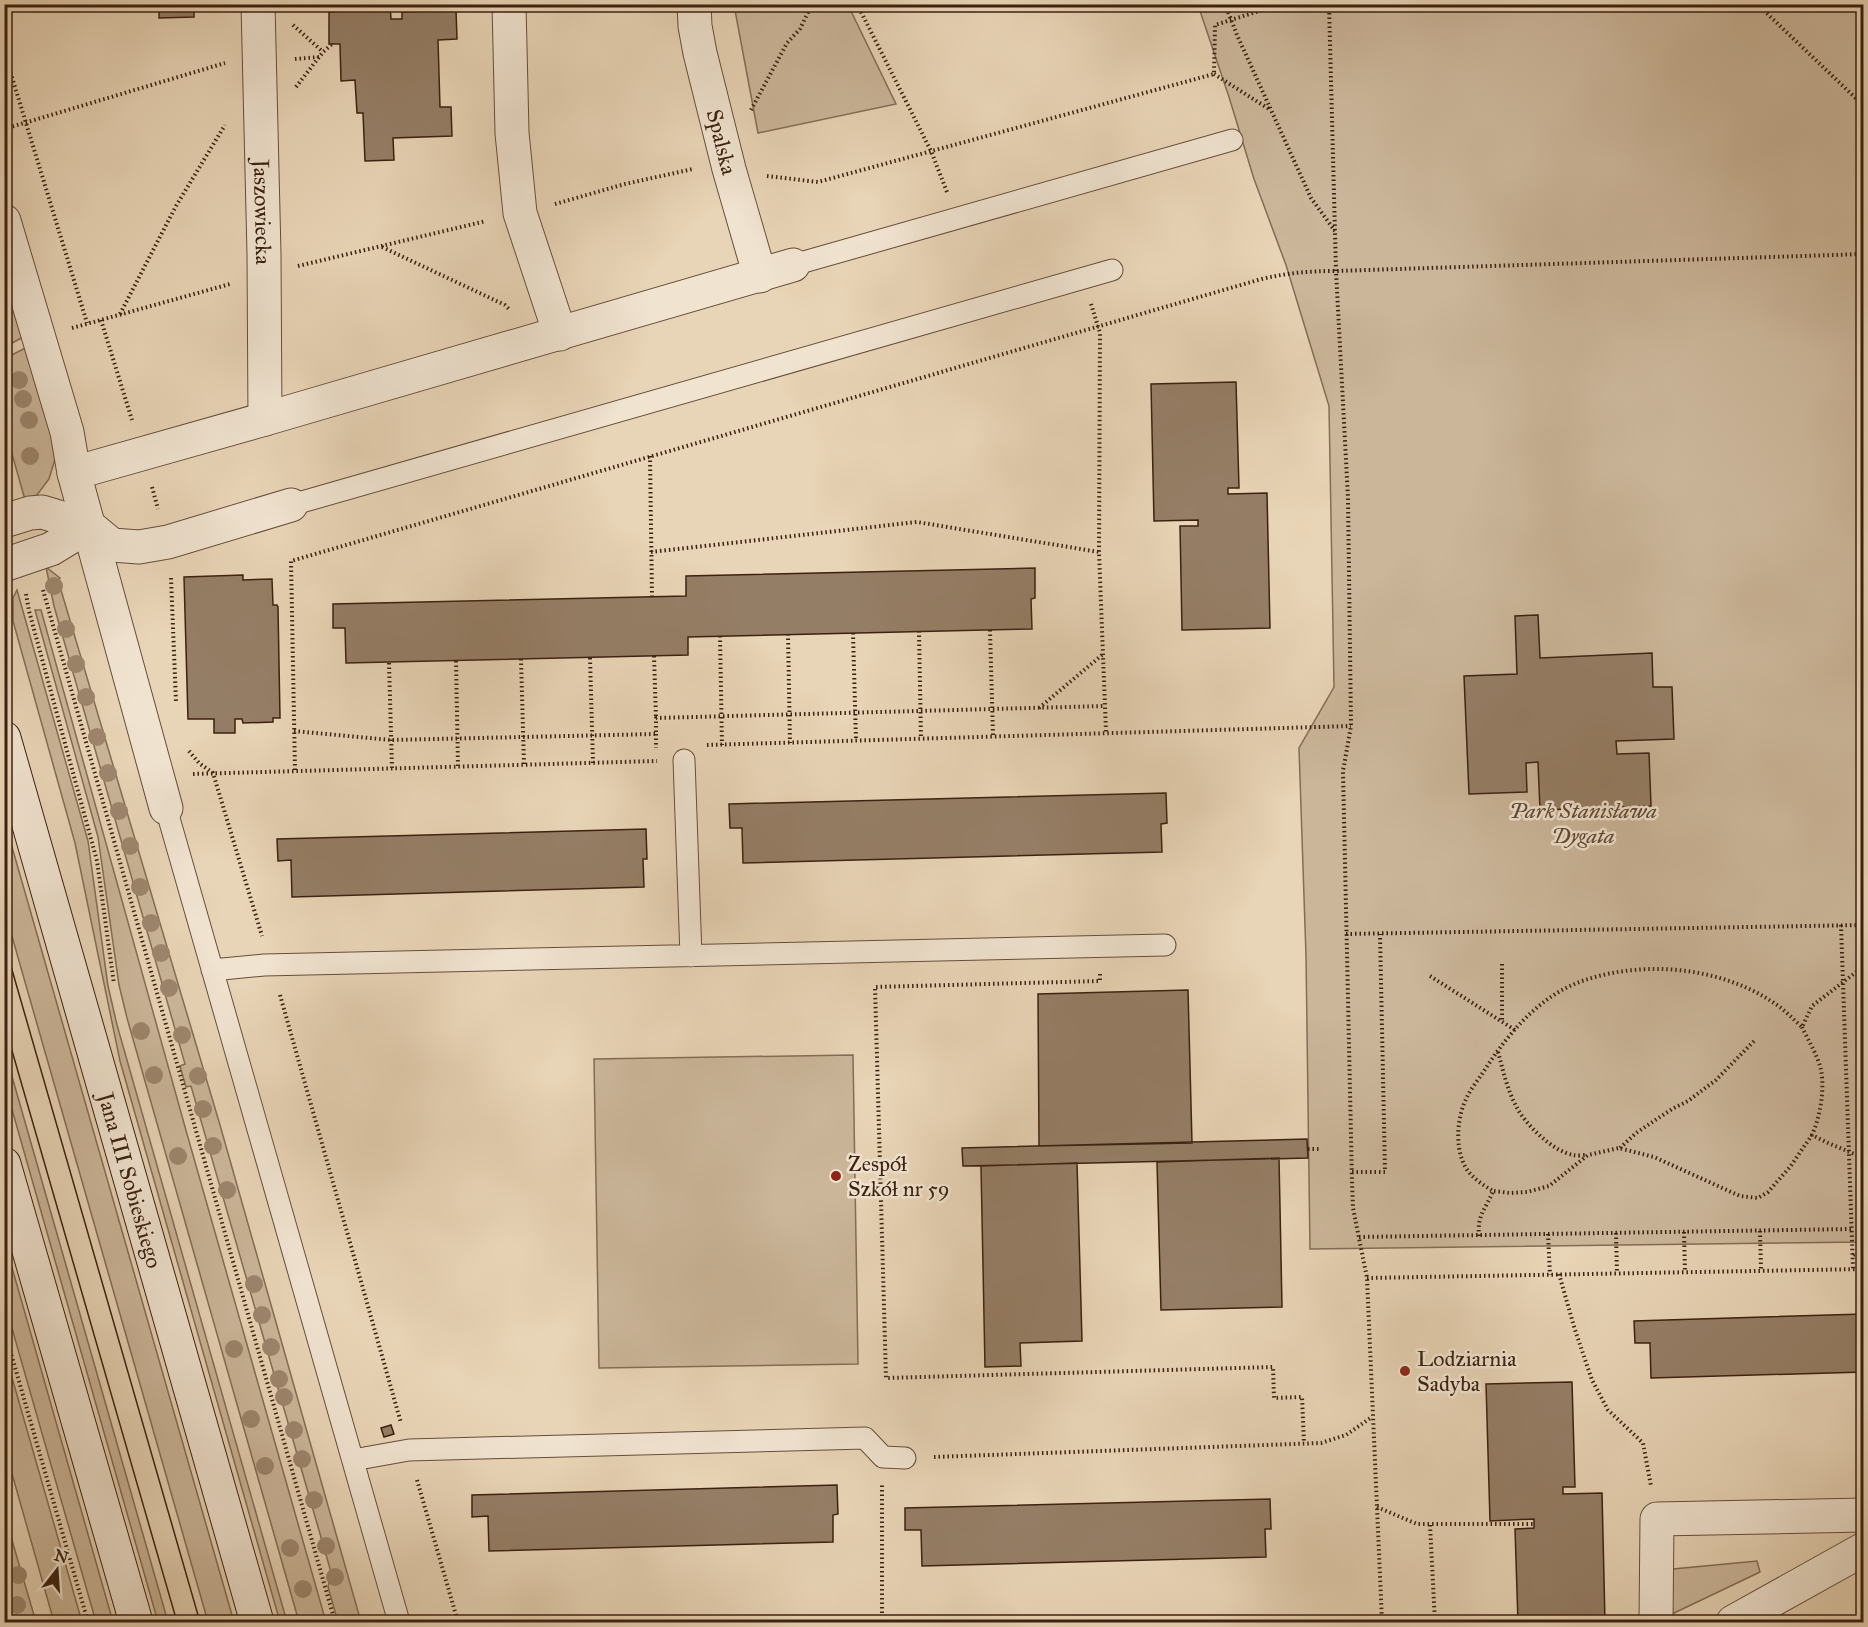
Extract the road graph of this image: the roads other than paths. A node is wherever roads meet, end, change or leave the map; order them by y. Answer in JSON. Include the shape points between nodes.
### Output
{"nodes":[{"id":1,"x":258,"y":4,"type":"edge"},
{"id":2,"x":509,"y":4,"type":"edge"},
{"id":3,"x":694,"y":4,"type":"edge"},
{"id":4,"x":1232,"y":140,"type":"dead end"},
{"id":5,"x":4,"y":221,"type":"edge"},
{"id":6,"x":793,"y":265,"type":"joint"},
{"id":7,"x":1112,"y":270,"type":"dead end"},
{"id":8,"x":760,"y":276,"type":"junction"},
{"id":9,"x":550,"y":337,"type":"junction"},
{"id":10,"x":265,"y":419,"type":"junction"},
{"id":11,"x":74,"y":473,"type":"junction"},
{"id":12,"x":291,"y":506,"type":"joint"},
{"id":13,"x":4,"y":521,"type":"edge"},
{"id":14,"x":89,"y":526,"type":"junction"},
{"id":15,"x":14,"y":576,"type":"edge"},
{"id":16,"x":4,"y":738,"type":"edge"},
{"id":17,"x":684,"y":760,"type":"road end"},
{"id":18,"x":166,"y":808,"type":"joint"},
{"id":19,"x":1165,"y":945,"type":"dead end"},
{"id":20,"x":691,"y":956,"type":"junction"},
{"id":21,"x":212,"y":970,"type":"junction"},
{"id":22,"x":4,"y":1164,"type":"edge"},
{"id":23,"x":905,"y":1458,"type":"road end"},
{"id":24,"x":352,"y":1460,"type":"junction"},
{"id":25,"x":1863,"y":1515,"type":"edge"},
{"id":26,"x":1863,"y":1549,"type":"edge"},
{"id":27,"x":136,"y":1623,"type":"edge"},
{"id":28,"x":257,"y":1623,"type":"edge"},
{"id":29,"x":399,"y":1623,"type":"edge"},
{"id":30,"x":1656,"y":1623,"type":"edge"},
{"id":31,"x":1733,"y":1623,"type":"edge"}],
"edges":[{"from":1,"to":10,"type":"street","name":"Jaszowiecka","via":[[243,62],[264,274]]},
{"from":2,"to":9,"type":"street","via":[[512,133],[520,213]]},
{"from":3,"to":8,"type":"street","name":"Spalska","via":[[700,53]]},
{"from":4,"to":6,"type":"lane"},
{"from":5,"to":11,"type":"street","via":[[67,432]]},
{"from":6,"to":8,"type":"street"},
{"from":7,"to":12,"type":"lane"},
{"from":8,"to":9,"type":"street"},
{"from":9,"to":10,"type":"street"},
{"from":10,"to":11,"type":"street"},
{"from":11,"to":14,"type":"street"},
{"from":12,"to":14,"type":"street","via":[[139,547],[112,545]]},
{"from":13,"to":14,"type":"street","via":[[42,512]]},
{"from":14,"to":15,"type":"street","via":[[42,553]]},
{"from":14,"to":18,"type":"street"},
{"from":16,"to":28,"type":"street","name":"Jana III Sobieskiego"},
{"from":17,"to":20,"type":"lane"},
{"from":18,"to":21,"type":"lane"},
{"from":19,"to":20,"type":"lane"},
{"from":20,"to":21,"type":"lane"},
{"from":21,"to":24,"type":"lane"},
{"from":22,"to":27,"type":"street"},
{"from":23,"to":24,"type":"lane","via":[[883,1457],[865,1438],[409,1450]]},
{"from":24,"to":29,"type":"lane"},
{"from":25,"to":30,"type":"street","via":[[1657,1519]]},
{"from":26,"to":31,"type":"street"}]}
